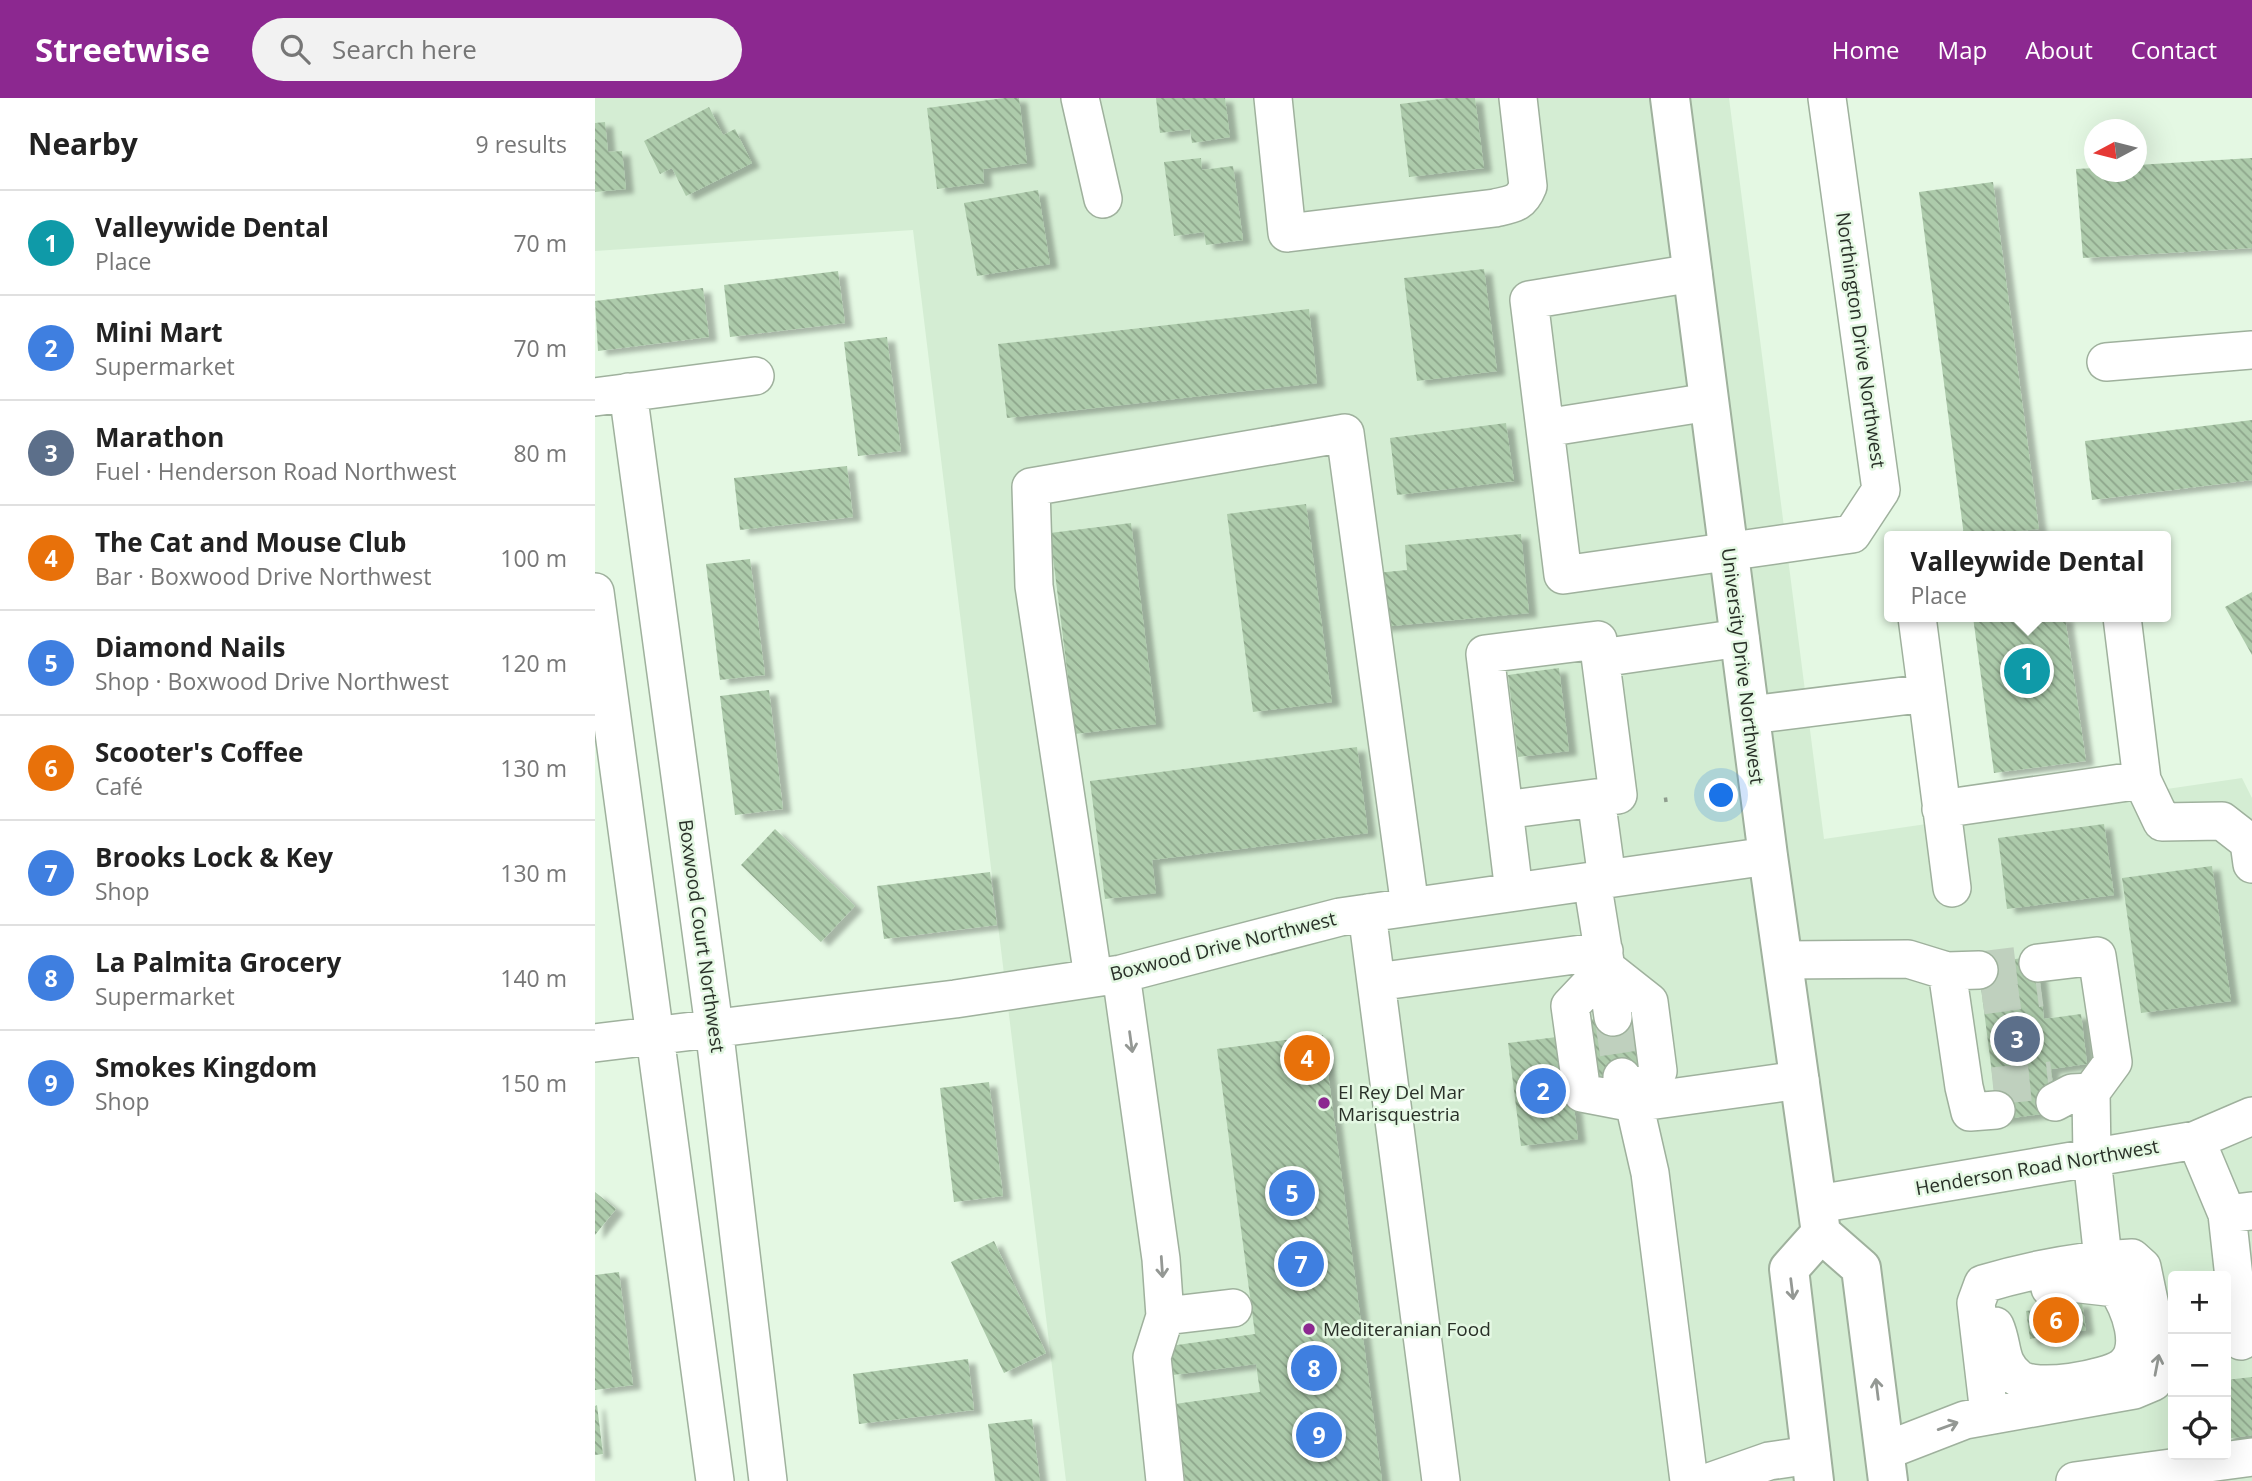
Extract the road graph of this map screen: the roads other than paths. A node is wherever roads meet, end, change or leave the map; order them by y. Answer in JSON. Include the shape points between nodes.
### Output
{"nodes":[{"id":1,"x":1080,"y":98,"type":"edge"},
{"id":2,"x":1273,"y":98,"type":"edge"},
{"id":3,"x":1518,"y":98,"type":"edge"},
{"id":4,"x":1670,"y":98,"type":"edge"},
{"id":5,"x":1827,"y":98,"type":"edge"},
{"id":6,"x":1104,"y":199,"type":"dead end"},
{"id":7,"x":1693,"y":273,"type":"junction"},
{"id":8,"x":2252,"y":350,"type":"edge"},
{"id":9,"x":2106,"y":362,"type":"dead end"},
{"id":10,"x":755,"y":376,"type":"dead end"},
{"id":11,"x":612,"y":394,"type":"edge"},
{"id":12,"x":1709,"y":402,"type":"junction"},
{"id":13,"x":1545,"y":428,"type":"junction"},
{"id":14,"x":1729,"y":552,"type":"junction"},
{"id":15,"x":595,"y":592,"type":"edge"},
{"id":16,"x":1918,"y":622,"type":"edge"},
{"id":17,"x":2123,"y":622,"type":"edge"},
{"id":18,"x":1740,"y":638,"type":"junction"},
{"id":19,"x":1601,"y":658,"type":"junction"},
{"id":20,"x":1927,"y":693,"type":"junction"},
{"id":21,"x":1750,"y":715,"type":"junction"},
{"id":22,"x":2142,"y":780,"type":"junction"},
{"id":23,"x":1596,"y":798,"type":"junction"},
{"id":24,"x":1941,"y":809,"type":"junction"},
{"id":25,"x":1504,"y":810,"type":"junction"},
{"id":26,"x":1768,"y":856,"type":"junction"},
{"id":27,"x":2252,"y":864,"type":"edge"},
{"id":28,"x":1600,"y":880,"type":"junction"},
{"id":29,"x":1952,"y":888,"type":"dead end"},
{"id":30,"x":1514,"y":892,"type":"junction"},
{"id":31,"x":1410,"y":907,"type":"junction"},
{"id":32,"x":1367,"y":913,"type":"junction"},
{"id":33,"x":1605,"y":960,"type":"junction"},
{"id":34,"x":1783,"y":960,"type":"junction"},
{"id":35,"x":1107,"y":976,"type":"junction"},
{"id":36,"x":2039,"y":976,"type":"tunnel mouth"},
{"id":37,"x":1376,"y":982,"type":"junction"},
{"id":38,"x":1613,"y":1017,"type":"tunnel mouth"},
{"id":39,"x":714,"y":1027,"type":"junction"},
{"id":40,"x":655,"y":1035,"type":"junction"},
{"id":41,"x":595,"y":1044,"type":"edge"},
{"id":42,"x":1800,"y":1080,"type":"junction"},
{"id":43,"x":1628,"y":1090,"type":"junction"},
{"id":44,"x":1985,"y":1094,"type":"dead end"},
{"id":45,"x":2252,"y":1116,"type":"edge"},
{"id":46,"x":2196,"y":1140,"type":"junction"},
{"id":47,"x":2092,"y":1158,"type":"junction"},
{"id":48,"x":2239,"y":1212,"type":"edge"},
{"id":49,"x":1820,"y":1219,"type":"junction"},
{"id":50,"x":2103,"y":1259,"type":"junction"},
{"id":51,"x":2004,"y":1278,"type":"junction"},
{"id":52,"x":1976,"y":1303,"type":"junction"},
{"id":53,"x":1233,"y":1308,"type":"dead end"},
{"id":54,"x":1165,"y":1316,"type":"junction"},
{"id":55,"x":2241,"y":1341,"type":"dead end"},
{"id":56,"x":1989,"y":1414,"type":"junction"},
{"id":57,"x":2252,"y":1457,"type":"edge"},
{"id":58,"x":1887,"y":1466,"type":"edge"},
{"id":59,"x":1813,"y":1468,"type":"edge"},
{"id":60,"x":715,"y":1481,"type":"edge"},
{"id":61,"x":768,"y":1481,"type":"edge"},
{"id":62,"x":1165,"y":1481,"type":"edge"},
{"id":63,"x":1441,"y":1481,"type":"edge"},
{"id":64,"x":1689,"y":1481,"type":"edge"},
{"id":65,"x":1712,"y":1481,"type":"edge"},
{"id":66,"x":2075,"y":1481,"type":"edge"}],
"edges":[{"from":1,"to":6,"type":"street"},
{"from":2,"to":3,"type":"street","via":[[1287,233],[1495,208],[1524,198],[1528,186]]},
{"from":4,"to":7,"type":"highway","name":"University Drive Northwest"},
{"from":5,"to":14,"type":"street","name":"Northington Drive Northwest","via":[[1881,490],[1852,534]]},
{"from":7,"to":12,"type":"highway","name":"University Drive Northwest"},
{"from":7,"to":13,"type":"street","via":[[1529,300]]},
{"from":8,"to":9,"type":"street"},
{"from":10,"to":11,"type":"street","name":"Boxwood Court Northwest"},
{"from":11,"to":39,"type":"street","name":"Boxwood Court Northwest"},
{"from":12,"to":13,"type":"street"},
{"from":12,"to":14,"type":"highway","name":"University Drive Northwest"},
{"from":13,"to":14,"type":"street","name":"Northington Drive Northwest","via":[[1563,575]]},
{"from":14,"to":18,"type":"highway","name":"University Drive Northwest"},
{"from":15,"to":40,"type":"street"},
{"from":16,"to":20,"type":"street"},
{"from":17,"to":22,"type":"street"},
{"from":18,"to":19,"type":"street"},
{"from":18,"to":21,"type":"highway","name":"University Drive Northwest"},
{"from":19,"to":23,"type":"street","via":[[1618,795]]},
{"from":19,"to":25,"type":"street","via":[[1598,640],[1485,654]]},
{"from":20,"to":21,"type":"street"},
{"from":20,"to":24,"type":"street"},
{"from":21,"to":26,"type":"highway","name":"University Drive Northwest"},
{"from":22,"to":24,"type":"street"},
{"from":22,"to":27,"type":"street","via":[[2162,822],[2222,821],[2249,842]]},
{"from":23,"to":25,"type":"street"},
{"from":23,"to":28,"type":"street"},
{"from":24,"to":29,"type":"street"},
{"from":25,"to":30,"type":"street"},
{"from":26,"to":28,"type":"street","name":"Boxwood Drive Northwest"},
{"from":26,"to":34,"type":"highway","name":"University Drive Northwest"},
{"from":28,"to":30,"type":"street","name":"Boxwood Drive Northwest"},
{"from":28,"to":33,"type":"street"},
{"from":30,"to":31,"type":"street","name":"Boxwood Drive Northwest"},
{"from":31,"to":32,"type":"street","name":"Boxwood Drive Northwest"},
{"from":31,"to":35,"type":"street","via":[[1345,433],[1031,487],[1034,586]]},
{"from":32,"to":35,"type":"street","name":"Boxwood Drive Northwest"},
{"from":32,"to":37,"type":"street"},
{"from":33,"to":37,"type":"street"},
{"from":33,"to":38,"type":"street"},
{"from":33,"to":43,"type":"street","via":[[1649,1002],[1658,1071]]},
{"from":33,"to":43,"type":"street","via":[[1570,1006],[1582,1093]]},
{"from":34,"to":42,"type":"highway","name":"University Drive Northwest"},
{"from":34,"to":44,"type":"street","via":[[1908,959],[1965,984]]},
{"from":35,"to":39,"type":"street","name":"Boxwood Drive Northwest"},
{"from":35,"to":54,"type":"street","one_way":true,"via":[[1161,1259]]},
{"from":36,"to":47,"type":"street","via":[[2097,956],[2113,1062],[2068,1092]]},
{"from":37,"to":63,"type":"street"},
{"from":39,"to":40,"type":"street","name":"Boxwood Drive Northwest"},
{"from":39,"to":61,"type":"street","name":"Boxwood Court Northwest"},
{"from":40,"to":41,"type":"street","name":"Boxwood Drive Northwest"},
{"from":40,"to":60,"type":"street"},
{"from":42,"to":43,"type":"street"},
{"from":42,"to":49,"type":"highway","name":"University Drive Northwest"},
{"from":43,"to":64,"type":"street","via":[[1650,1173]]},
{"from":45,"to":46,"type":"street","name":"Henderson Road Northwest"},
{"from":46,"to":47,"type":"street","name":"Henderson Road Northwest"},
{"from":46,"to":48,"type":"street"},
{"from":47,"to":49,"type":"street","name":"Henderson Road Northwest"},
{"from":47,"to":50,"type":"street"},
{"from":48,"to":55,"type":"street"},
{"from":58,"to":49,"type":"highway","one_way":true,"via":[[1861,1268]]},
{"from":49,"to":59,"type":"highway","one_way":true,"via":[[1790,1269]]},
{"from":50,"to":51,"type":"street"},
{"from":56,"to":50,"type":"street","one_way":true,"via":[[2134,1390],[2153,1382],[2161,1359],[2142,1267],[2132,1258]]},
{"from":51,"to":52,"type":"street","via":[[1983,1284]]},
{"from":51,"to":52,"type":"street","via":[[2035,1292],[2072,1283],[2116,1288],[2132,1320],[2135,1350],[2124,1367],[2091,1378],[2050,1386],[2021,1381],[2004,1364],[1996,1328]]},
{"from":52,"to":56,"type":"street"},
{"from":53,"to":54,"type":"street"},
{"from":54,"to":62,"type":"street","via":[[1152,1357]]},
{"from":58,"to":56,"type":"street","one_way":true,"via":[[1965,1420]]},
{"from":57,"to":66,"type":"street"},
{"from":59,"to":65,"type":"street","via":[[1769,1461]]}]}
